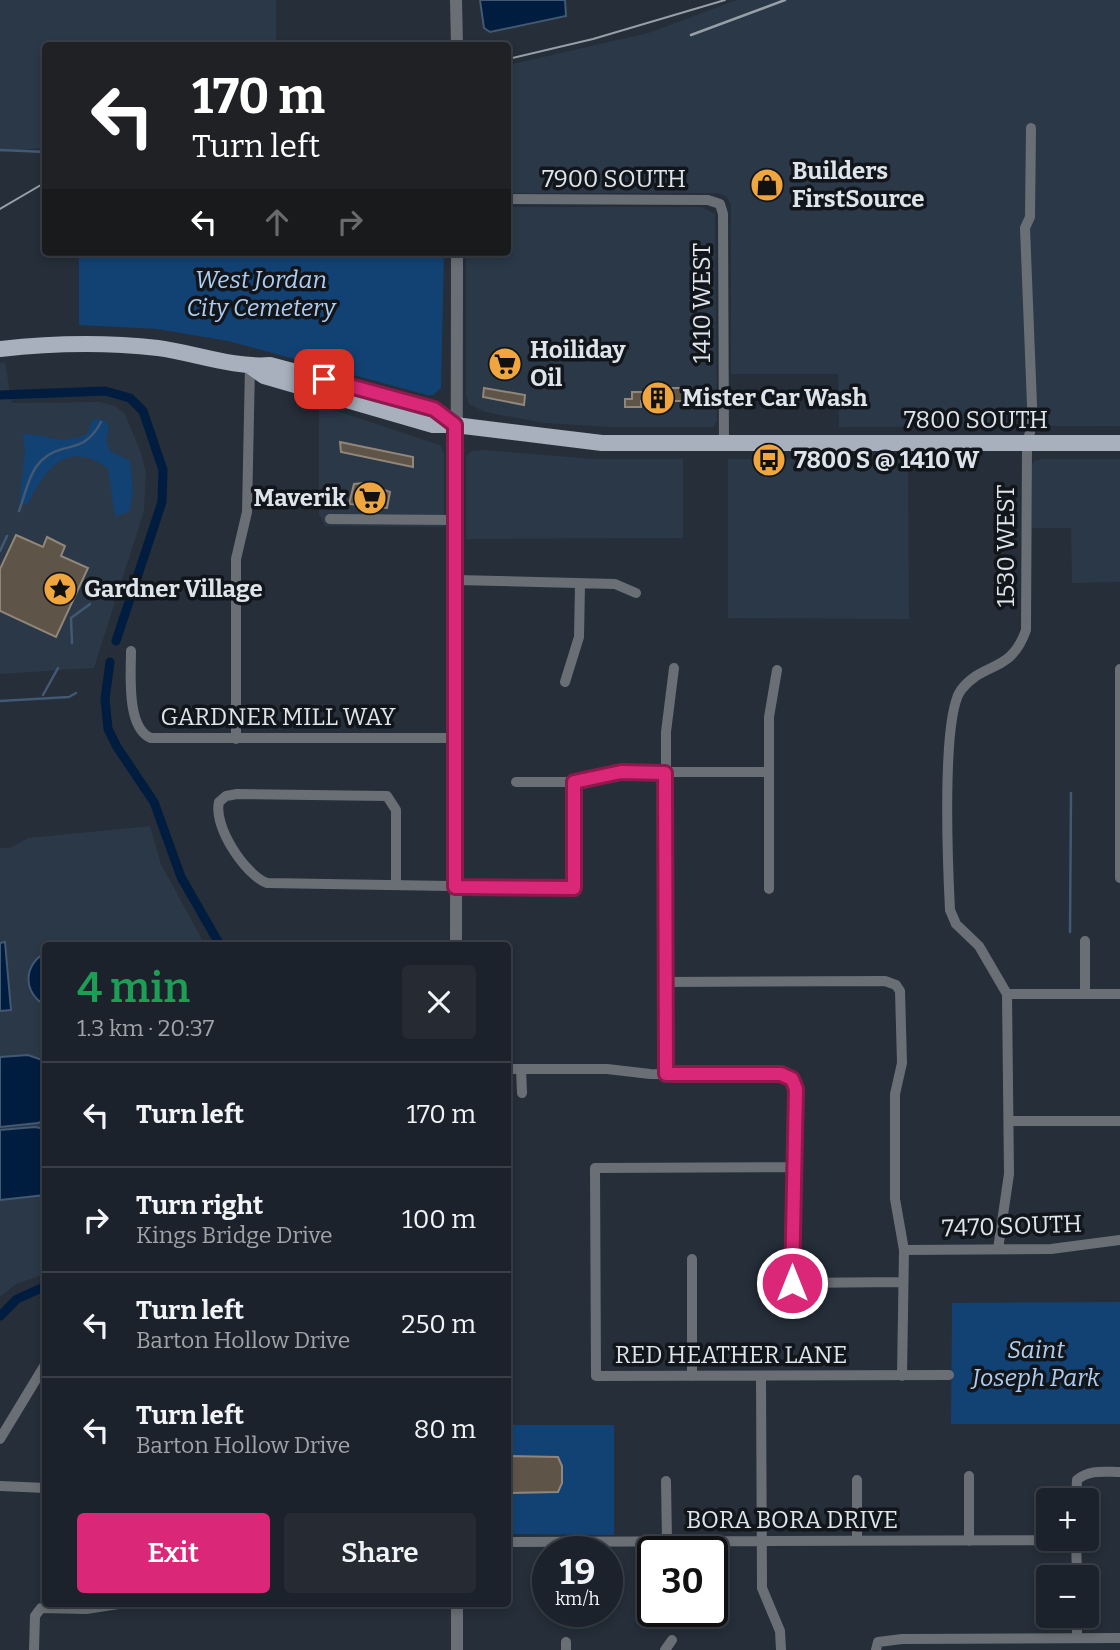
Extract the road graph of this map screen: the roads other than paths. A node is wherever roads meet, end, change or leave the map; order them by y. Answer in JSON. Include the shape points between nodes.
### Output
{"nodes":[{"id":1,"x":456,"y":0,"type":"edge"},
{"id":2,"x":457,"y":42,"type":"edge"},
{"id":3,"x":1031,"y":128,"type":"dead end"},
{"id":4,"x":511,"y":199,"type":"edge"},
{"id":5,"x":720,"y":204,"type":"joint"},
{"id":6,"x":457,"y":256,"type":"edge"},
{"id":7,"x":0,"y":349,"type":"edge"},
{"id":8,"x":250,"y":366,"type":"junction"},
{"id":9,"x":455,"y":425,"type":"junction"},
{"id":10,"x":1120,"y":443,"type":"edge"},
{"id":11,"x":724,"y":444,"type":"junction"},
{"id":12,"x":1027,"y":444,"type":"junction"},
{"id":13,"x":330,"y":519,"type":"dead end"},
{"id":14,"x":454,"y":520,"type":"junction"},
{"id":15,"x":457,"y":580,"type":"junction"},
{"id":16,"x":580,"y":584,"type":"junction"},
{"id":17,"x":636,"y":593,"type":"dead end"},
{"id":18,"x":131,"y":651,"type":"dead end"},
{"id":19,"x":674,"y":668,"type":"dead end"},
{"id":20,"x":1120,"y":669,"type":"edge"},
{"id":21,"x":777,"y":670,"type":"dead end"},
{"id":22,"x":565,"y":682,"type":"dead end"},
{"id":23,"x":1120,"y":737,"type":"edge"},
{"id":24,"x":457,"y":738,"type":"junction"},
{"id":25,"x":236,"y":739,"type":"junction"},
{"id":26,"x":769,"y":772,"type":"junction"},
{"id":27,"x":665,"y":773,"type":"junction"},
{"id":28,"x":516,"y":782,"type":"dead end"},
{"id":29,"x":574,"y":782,"type":"junction"},
{"id":30,"x":1120,"y":878,"type":"edge"},
{"id":31,"x":396,"y":885,"type":"junction"},
{"id":32,"x":455,"y":887,"type":"junction"},
{"id":33,"x":769,"y":889,"type":"dead end"},
{"id":34,"x":1085,"y":941,"type":"dead end"},
{"id":35,"x":456,"y":942,"type":"edge"},
{"id":36,"x":665,"y":982,"type":"junction"},
{"id":37,"x":1007,"y":994,"type":"junction"},
{"id":38,"x":1085,"y":994,"type":"junction"},
{"id":39,"x":1120,"y":994,"type":"edge"},
{"id":40,"x":511,"y":1069,"type":"edge"},
{"id":41,"x":521,"y":1069,"type":"junction"},
{"id":42,"x":666,"y":1074,"type":"junction"},
{"id":43,"x":522,"y":1093,"type":"dead end"},
{"id":44,"x":1009,"y":1121,"type":"junction"},
{"id":45,"x":1120,"y":1121,"type":"edge"},
{"id":46,"x":796,"y":1167,"type":"junction"},
{"id":47,"x":1120,"y":1241,"type":"edge"},
{"id":48,"x":998,"y":1249,"type":"junction"},
{"id":49,"x":904,"y":1250,"type":"junction"},
{"id":50,"x":692,"y":1259,"type":"dead end"},
{"id":51,"x":902,"y":1282,"type":"junction"},
{"id":52,"x":42,"y":1370,"type":"edge"},
{"id":53,"x":949,"y":1375,"type":"dead end"},
{"id":54,"x":692,"y":1376,"type":"junction"},
{"id":55,"x":761,"y":1376,"type":"junction"},
{"id":56,"x":902,"y":1376,"type":"junction"},
{"id":57,"x":0,"y":1439,"type":"edge"},
{"id":58,"x":1120,"y":1472,"type":"edge"},
{"id":59,"x":969,"y":1476,"type":"dead end"},
{"id":60,"x":857,"y":1480,"type":"dead end"},
{"id":61,"x":666,"y":1481,"type":"dead end"},
{"id":62,"x":0,"y":1486,"type":"edge"},
{"id":63,"x":42,"y":1488,"type":"edge"},
{"id":64,"x":1077,"y":1488,"type":"edge"},
{"id":65,"x":667,"y":1536,"type":"edge"},
{"id":66,"x":1036,"y":1540,"type":"edge"},
{"id":67,"x":637,"y":1541,"type":"edge"},
{"id":68,"x":728,"y":1541,"type":"edge"},
{"id":69,"x":762,"y":1541,"type":"junction"},
{"id":70,"x":857,"y":1541,"type":"junction"},
{"id":71,"x":968,"y":1541,"type":"junction"},
{"id":72,"x":511,"y":1542,"type":"edge"},
{"id":73,"x":99,"y":1607,"type":"edge"},
{"id":74,"x":457,"y":1607,"type":"edge"},
{"id":75,"x":1077,"y":1628,"type":"edge"},
{"id":76,"x":1077,"y":1638,"type":"junction"},
{"id":77,"x":1120,"y":1638,"type":"edge"},
{"id":78,"x":994,"y":1639,"type":"junction"},
{"id":79,"x":672,"y":1640,"type":"dead end"},
{"id":80,"x":877,"y":1646,"type":"edge"},
{"id":81,"x":34,"y":1650,"type":"edge"},
{"id":82,"x":457,"y":1650,"type":"edge"},
{"id":83,"x":665,"y":1650,"type":"edge"},
{"id":84,"x":781,"y":1650,"type":"edge"},
{"id":85,"x":994,"y":1650,"type":"edge"}],
"edges":[{"from":1,"to":2,"type":"street"},
{"from":3,"to":12,"type":"street","name":"1530 WEST","via":[[1025,264],[1032,424]]},
{"from":4,"to":5,"type":"street","name":"7900 SOUTH","via":[[708,200]]},
{"from":5,"to":11,"type":"street","name":"1410 WEST"},
{"from":6,"to":9,"type":"street"},
{"from":7,"to":8,"type":"main road","name":"7800 SOUTH","via":[[129,346]]},
{"from":8,"to":9,"type":"main road","name":"7800 SOUTH","via":[[270,365],[434,409]]},
{"from":8,"to":25,"type":"street","via":[[247,512],[236,559]]},
{"from":9,"to":11,"type":"main road","name":"7800 SOUTH","via":[[570,442]]},
{"from":9,"to":14,"type":"street"},
{"from":10,"to":12,"type":"main road","name":"7800 SOUTH"},
{"from":11,"to":12,"type":"main road","name":"7800 SOUTH"},
{"from":12,"to":37,"type":"street","name":"1530 WEST","via":[[1026,630],[1012,656],[960,691],[950,724],[950,910],[960,930],[979,946]]},
{"from":13,"to":14,"type":"street"},
{"from":14,"to":15,"type":"street"},
{"from":15,"to":16,"type":"street"},
{"from":15,"to":24,"type":"street"},
{"from":16,"to":17,"type":"street","via":[[621,585]]},
{"from":16,"to":22,"type":"street","via":[[579,637]]},
{"from":18,"to":25,"type":"street","name":"GARDNER MILL WAY","via":[[131,695],[143,734],[156,739]]},
{"from":19,"to":27,"type":"street","via":[[667,708]]},
{"from":20,"to":23,"type":"street"},
{"from":21,"to":26,"type":"street","via":[[769,710]]},
{"from":23,"to":30,"type":"street"},
{"from":24,"to":25,"type":"street","name":"GARDNER MILL WAY"},
{"from":24,"to":32,"type":"street"},
{"from":26,"to":27,"type":"street"},
{"from":26,"to":33,"type":"street"},
{"from":27,"to":29,"type":"street","via":[[621,772]]},
{"from":27,"to":36,"type":"street"},
{"from":28,"to":29,"type":"street"},
{"from":29,"to":32,"type":"street","via":[[574,888]]},
{"from":31,"to":31,"type":"street","via":[[396,810],[387,796],[237,794],[221,799],[218,811],[224,828],[239,860],[257,879],[280,885]]},
{"from":31,"to":32,"type":"street"},
{"from":32,"to":35,"type":"street"},
{"from":34,"to":38,"type":"street"},
{"from":36,"to":42,"type":"street"},
{"from":36,"to":49,"type":"street","via":[[885,981],[896,985],[901,999],[902,1063],[895,1094],[895,1199]]},
{"from":37,"to":38,"type":"street"},
{"from":37,"to":44,"type":"street"},
{"from":38,"to":39,"type":"street"},
{"from":40,"to":41,"type":"street"},
{"from":41,"to":42,"type":"street"},
{"from":41,"to":43,"type":"street"},
{"from":42,"to":46,"type":"street","via":[[781,1074],[792,1079],[796,1089]]},
{"from":44,"to":45,"type":"street"},
{"from":44,"to":48,"type":"street","via":[[1008,1191]]},
{"from":46,"to":51,"type":"street","via":[[792,1283]]},
{"from":46,"to":54,"type":"street","name":"RED HEATHER LANE","via":[[595,1168],[596,1376]]},
{"from":47,"to":48,"type":"street","name":"7470 SOUTH"},
{"from":48,"to":49,"type":"street","name":"7470 SOUTH"},
{"from":49,"to":51,"type":"street"},
{"from":50,"to":54,"type":"street"},
{"from":51,"to":56,"type":"street"},
{"from":52,"to":57,"type":"street"},
{"from":53,"to":56,"type":"street","name":"RED HEATHER LANE"},
{"from":54,"to":55,"type":"street","name":"RED HEATHER LANE"},
{"from":55,"to":56,"type":"street","name":"RED HEATHER LANE"},
{"from":55,"to":69,"type":"street"},
{"from":58,"to":64,"type":"street","via":[[1092,1472],[1077,1480]]},
{"from":59,"to":71,"type":"street"},
{"from":60,"to":70,"type":"street"},
{"from":61,"to":65,"type":"street"},
{"from":62,"to":63,"type":"street"},
{"from":66,"to":71,"type":"street","name":"BORA BORA DRIVE"},
{"from":67,"to":72,"type":"street","name":"BORA BORA DRIVE"},
{"from":68,"to":69,"type":"street","name":"BORA BORA DRIVE"},
{"from":69,"to":70,"type":"street","name":"BORA BORA DRIVE"},
{"from":69,"to":84,"type":"street","via":[[762,1588],[780,1631]]},
{"from":70,"to":71,"type":"street","name":"BORA BORA DRIVE"},
{"from":73,"to":81,"type":"street","via":[[41,1608],[35,1616]]},
{"from":74,"to":82,"type":"street"},
{"from":75,"to":76,"type":"street"},
{"from":76,"to":77,"type":"street"},
{"from":76,"to":78,"type":"street"},
{"from":78,"to":80,"type":"street"},
{"from":78,"to":85,"type":"street"},
{"from":79,"to":83,"type":"street"}]}
